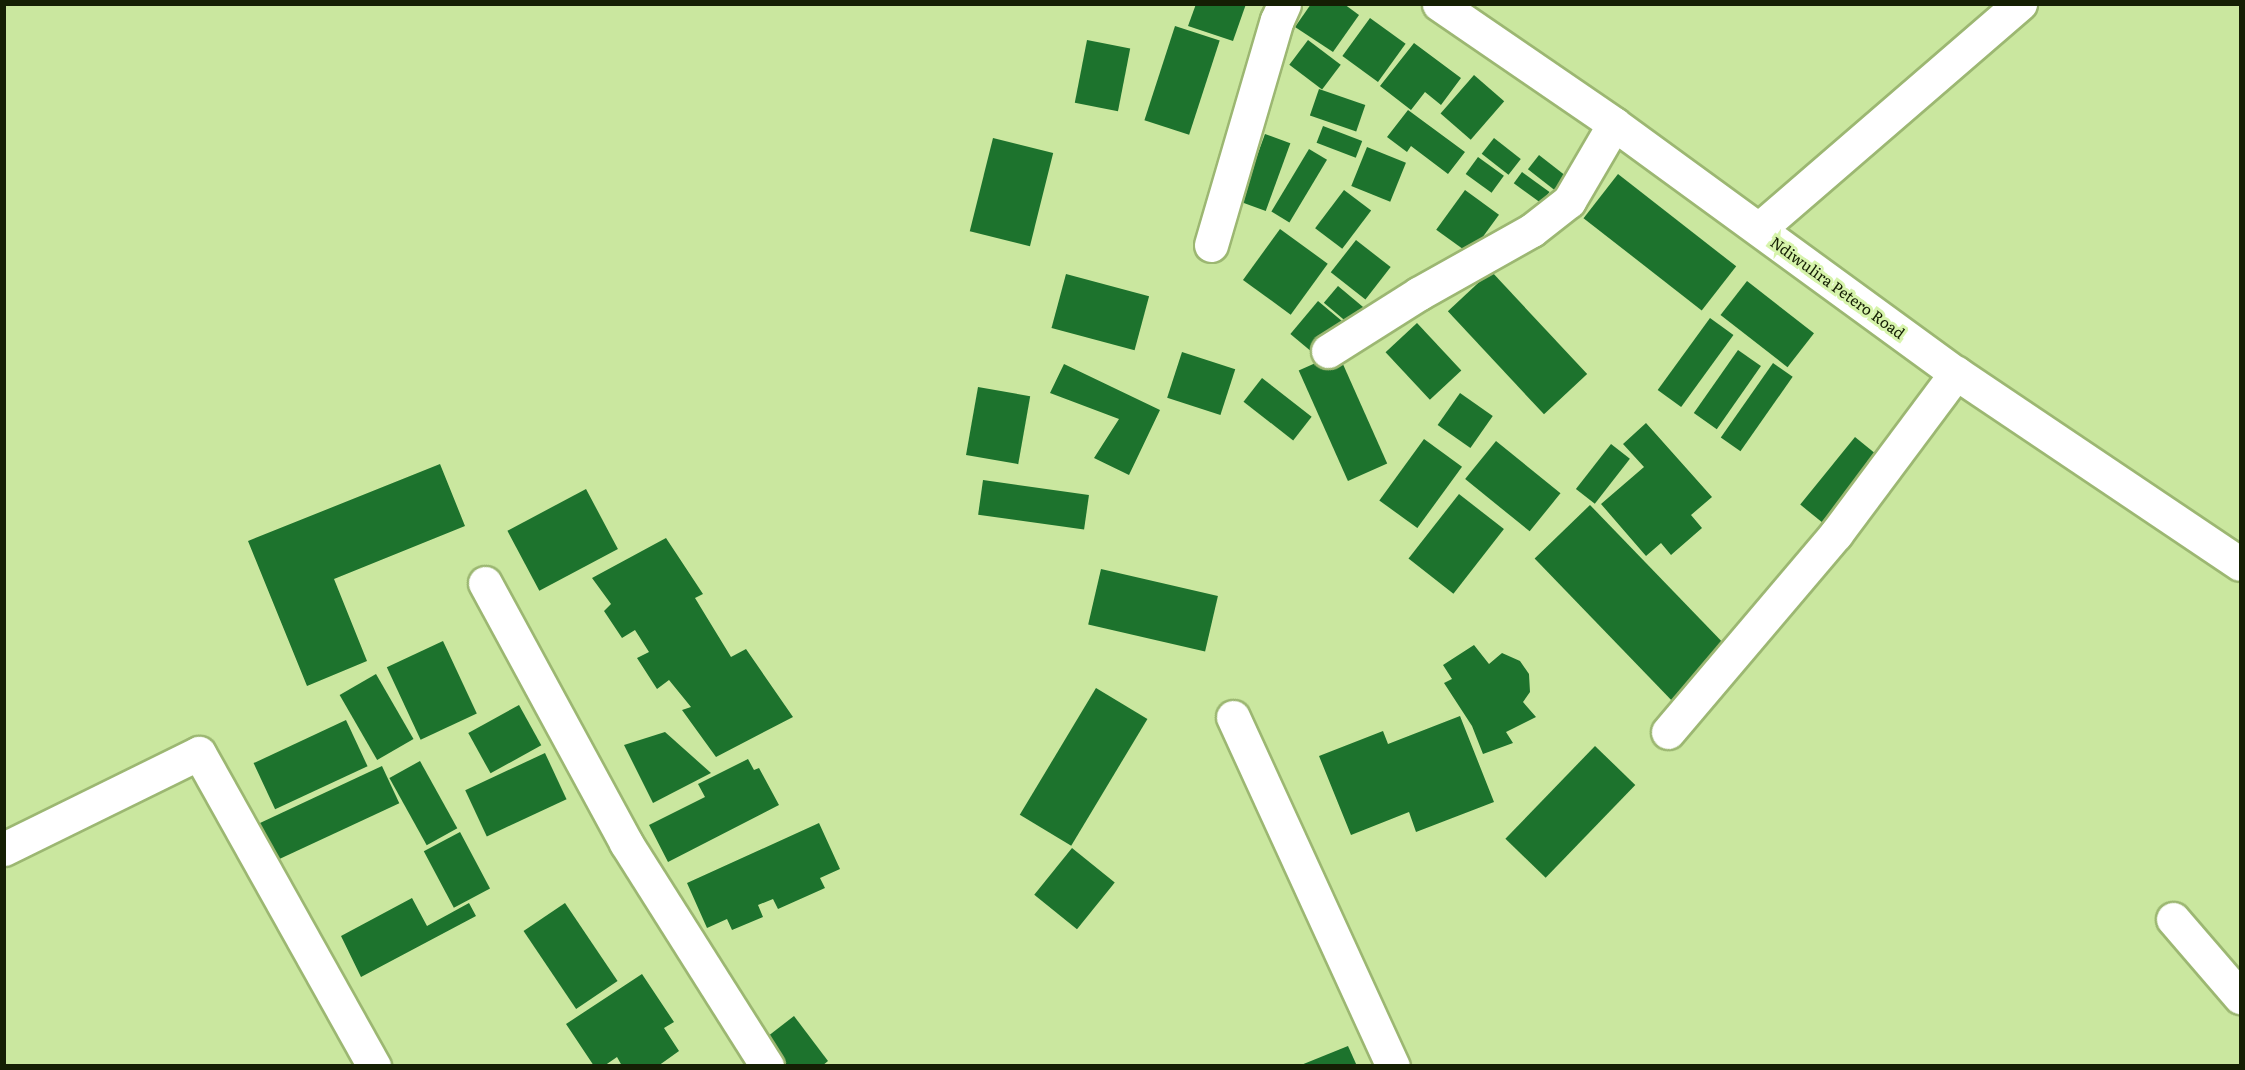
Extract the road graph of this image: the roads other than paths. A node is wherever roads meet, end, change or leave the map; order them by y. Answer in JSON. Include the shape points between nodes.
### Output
{"nodes":[{"id":1,"x":1284,"y":4,"type":"edge"},
{"id":2,"x":1439,"y":4,"type":"edge"},
{"id":3,"x":2020,"y":4,"type":"edge"},
{"id":4,"x":1614,"y":124,"type":"junction"},
{"id":5,"x":1759,"y":229,"type":"junction"},
{"id":6,"x":1211,"y":244,"type":"dead end"},
{"id":7,"x":1329,"y":351,"type":"dead end"},
{"id":8,"x":1956,"y":373,"type":"junction"},
{"id":9,"x":2241,"y":564,"type":"edge"},
{"id":10,"x":485,"y":583,"type":"dead end"},
{"id":11,"x":1233,"y":717,"type":"dead end"},
{"id":12,"x":1668,"y":732,"type":"dead end"},
{"id":13,"x":4,"y":849,"type":"edge"},
{"id":14,"x":2173,"y":919,"type":"dead end"},
{"id":15,"x":2241,"y":997,"type":"edge"},
{"id":16,"x":374,"y":1065,"type":"edge"},
{"id":17,"x":766,"y":1065,"type":"edge"},
{"id":18,"x":1393,"y":1065,"type":"edge"}],
"edges":[{"from":1,"to":6,"type":"street"},
{"from":2,"to":4,"type":"street","name":"Ndiwulira Petero Road"},
{"from":3,"to":5,"type":"street"},
{"from":4,"to":5,"type":"street","name":"Ndiwulira Petero Road"},
{"from":4,"to":7,"type":"street","via":[[1569,201],[1532,230],[1418,294]]},
{"from":5,"to":8,"type":"street","name":"Ndiwulira Petero Road"},
{"from":8,"to":9,"type":"street","name":"Ndiwulira Petero Road"},
{"from":8,"to":12,"type":"street","via":[[1836,534]]},
{"from":10,"to":17,"type":"street","via":[[626,843]]},
{"from":11,"to":18,"type":"street"},
{"from":13,"to":16,"type":"street","via":[[200,753]]},
{"from":14,"to":15,"type":"street"}]}
